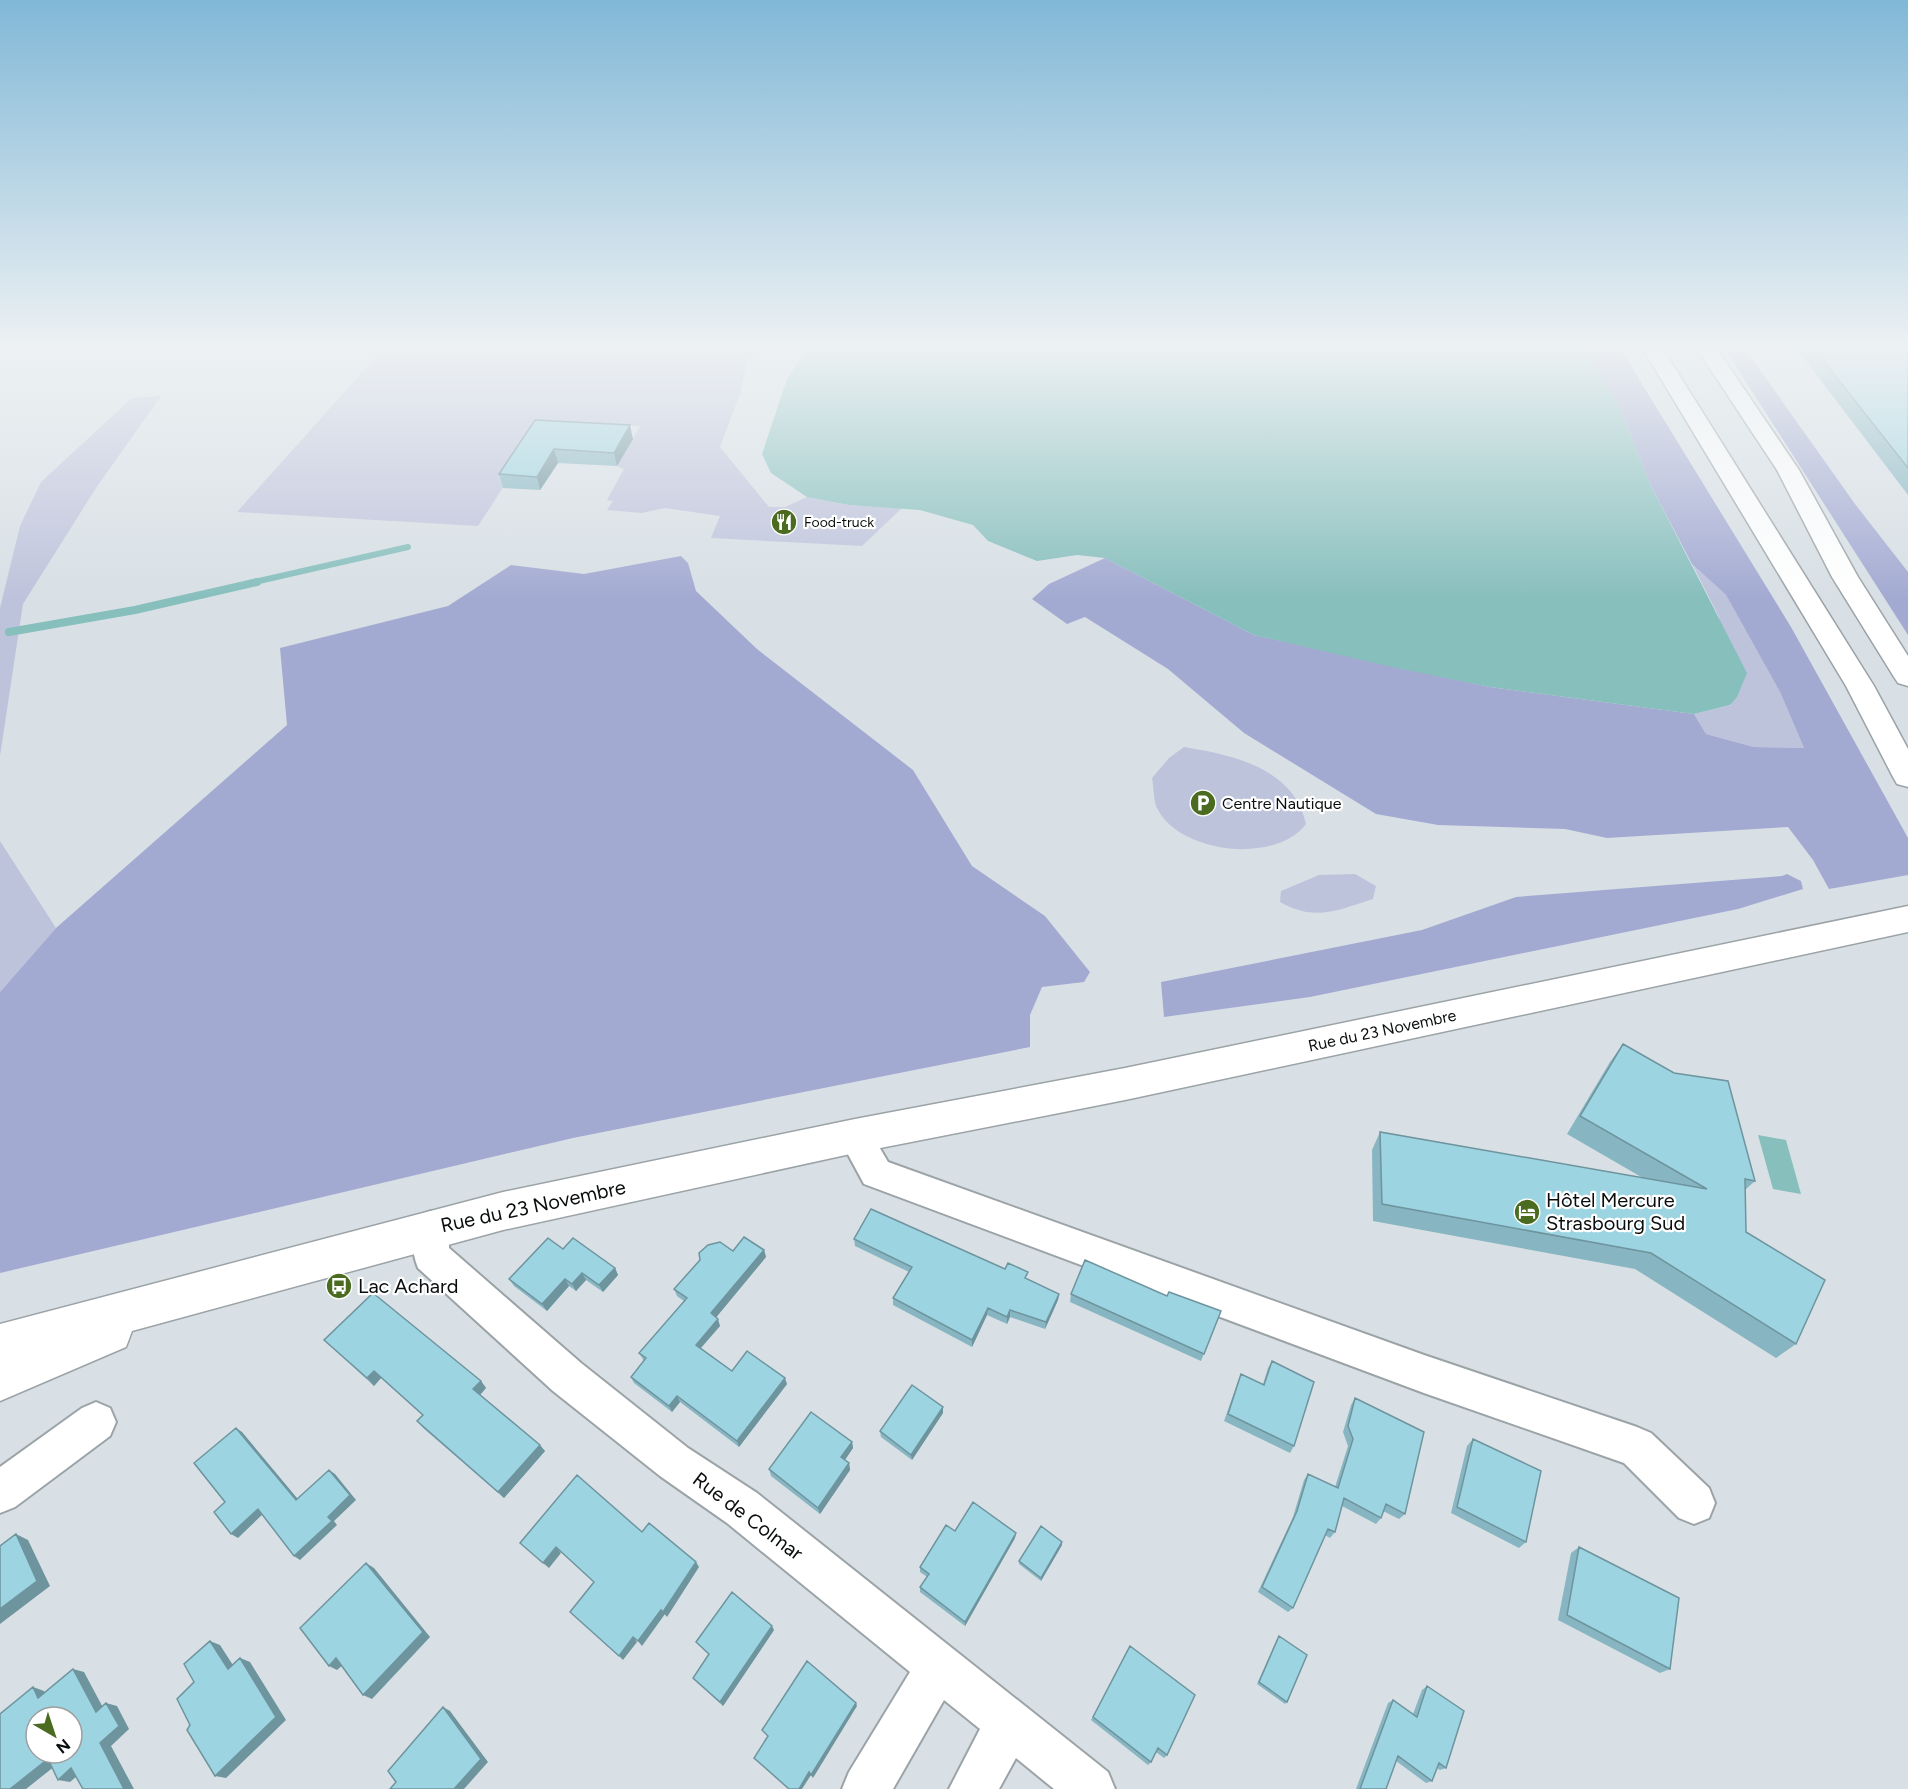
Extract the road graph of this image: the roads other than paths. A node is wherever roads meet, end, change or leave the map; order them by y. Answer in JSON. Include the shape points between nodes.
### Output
{"nodes":[{"id":1,"x":1704,"y":432,"type":"edge"},
{"id":2,"x":1741,"y":432,"type":"edge"},
{"id":3,"x":1763,"y":432,"type":"edge"},
{"id":4,"x":1845,"y":576,"type":"junction"},
{"id":5,"x":1908,"y":677,"type":"edge"},
{"id":6,"x":1908,"y":777,"type":"edge"},
{"id":7,"x":1908,"y":919,"type":"edge"},
{"id":8,"x":855,"y":1136,"type":"junction"},
{"id":9,"x":431,"y":1228,"type":"junction"},
{"id":10,"x":215,"y":1288,"type":"junction"},
{"id":11,"x":12,"y":1337,"type":"edge"},
{"id":12,"x":0,"y":1379,"type":"edge"},
{"id":13,"x":96,"y":1422,"type":"dead end"},
{"id":14,"x":0,"y":1492,"type":"edge"},
{"id":15,"x":1694,"y":1503,"type":"dead end"},
{"id":16,"x":939,"y":1666,"type":"junction"},
{"id":17,"x":1008,"y":1724,"type":"junction"},
{"id":18,"x":866,"y":1789,"type":"edge"},
{"id":19,"x":974,"y":1789,"type":"edge"},
{"id":20,"x":1090,"y":1789,"type":"edge"}],
"edges":[{"from":1,"to":6,"type":"main road","via":[[1860,686]]},
{"from":2,"to":4,"type":"main road","via":[[1785,499]]},
{"from":3,"to":4,"type":"main road","via":[[1788,470]]},
{"from":4,"to":5,"type":"main road"},
{"from":7,"to":8,"type":"main road","name":"Rue du 23 Novembre","via":[[1125,1084]]},
{"from":8,"to":9,"type":"main road","name":"Rue du 23 Novembre"},
{"from":8,"to":15,"type":"street","via":[[876,1173],[1424,1374],[1637,1447]]},
{"from":9,"to":10,"type":"main road","name":"Rue du 23 Novembre"},
{"from":9,"to":16,"type":"street","name":"Rue de Colmar","via":[[430,1256],[506,1325],[674,1462],[742,1508]]},
{"from":10,"to":11,"type":"main road","name":"Rue du 23 Novembre"},
{"from":10,"to":12,"type":"main road","name":"Rue du 23 Novembre"},
{"from":13,"to":14,"type":"street"},
{"from":16,"to":17,"type":"street","name":"Rue de Colmar"},
{"from":16,"to":18,"type":"street"},
{"from":17,"to":19,"type":"street"},
{"from":17,"to":20,"type":"street","name":"Rue de Colmar"}]}
